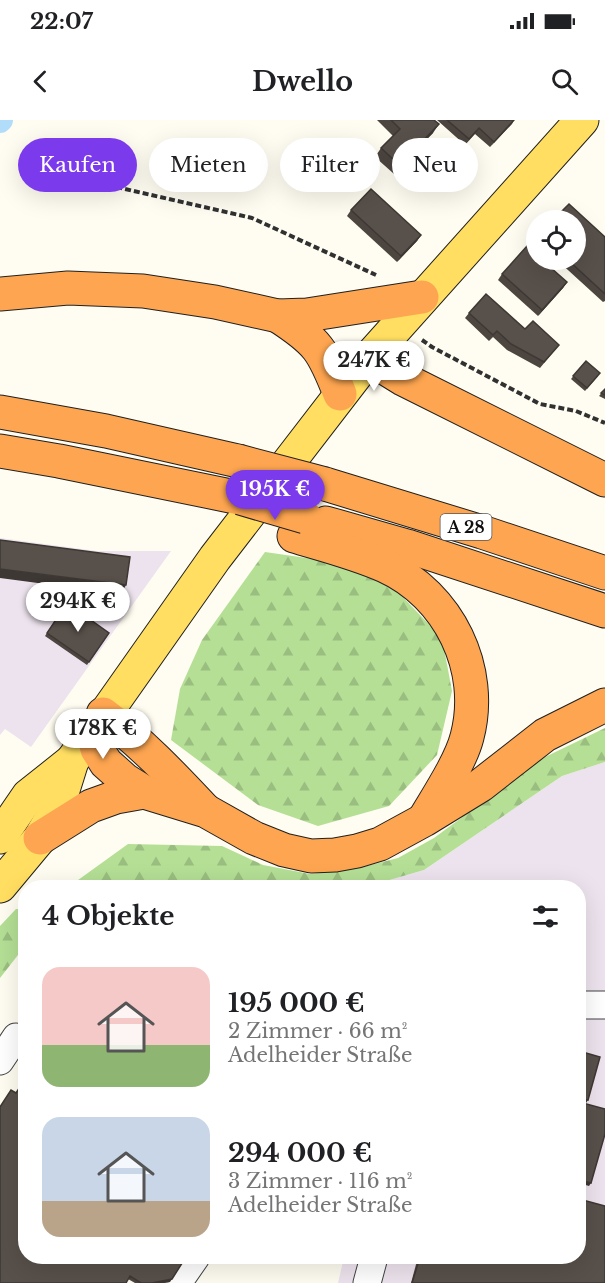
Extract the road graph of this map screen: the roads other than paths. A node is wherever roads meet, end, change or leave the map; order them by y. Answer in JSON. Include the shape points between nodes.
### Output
{"nodes":[{"id":1,"x":582,"y":120,"type":"edge"},
{"id":2,"x":0,"y":294,"type":"edge"},
{"id":3,"x":422,"y":297,"type":"junction"},
{"id":4,"x":278,"y":316,"type":"junction"},
{"id":5,"x":369,"y":358,"type":"junction"},
{"id":6,"x":340,"y":394,"type":"junction"},
{"id":7,"x":0,"y":412,"type":"edge"},
{"id":8,"x":0,"y":451,"type":"edge"},
{"id":9,"x":605,"y":480,"type":"edge"},
{"id":10,"x":300,"y":526,"type":"junction"},
{"id":11,"x":605,"y":573,"type":"edge"},
{"id":12,"x":605,"y":611,"type":"edge"},
{"id":13,"x":605,"y":705,"type":"edge"},
{"id":14,"x":98,"y":722,"type":"junction"},
{"id":15,"x":72,"y":761,"type":"junction"},
{"id":16,"x":144,"y":792,"type":"junction"},
{"id":17,"x":206,"y":811,"type":"junction"},
{"id":18,"x":424,"y":820,"type":"junction"},
{"id":19,"x":0,"y":837,"type":"edge"},
{"id":20,"x":40,"y":838,"type":"junction"},
{"id":21,"x":0,"y":886,"type":"edge"},
{"id":22,"x":586,"y":1005,"type":"edge"},
{"id":23,"x":605,"y":1005,"type":"edge"},
{"id":24,"x":18,"y":1038,"type":"edge"},
{"id":25,"x":0,"y":1060,"type":"edge"},
{"id":26,"x":191,"y":1264,"type":"edge"},
{"id":27,"x":372,"y":1264,"type":"edge"},
{"id":28,"x":178,"y":1283,"type":"edge"},
{"id":29,"x":367,"y":1283,"type":"edge"}],
"edges":[{"from":1,"to":3,"type":"main road"},
{"from":2,"to":4,"type":"highway","via":[[68,288],[143,291]]},
{"from":3,"to":4,"type":"highway"},
{"from":3,"to":5,"type":"main road"},
{"from":4,"to":6,"type":"highway","via":[[319,347]]},
{"from":5,"to":6,"type":"main road"},
{"from":5,"to":9,"type":"highway","via":[[403,379]]},
{"from":6,"to":14,"type":"main road","via":[[208,567]]},
{"from":7,"to":11,"type":"highway","number":"A 28","bridge":true,"via":[[105,431],[325,484]]},
{"from":8,"to":10,"type":"highway","number":"A 28","bridge":true,"via":[[226,494]]},
{"from":10,"to":12,"type":"highway","number":"A 28","via":[[407,546]]},
{"from":10,"to":18,"type":"highway","via":[[416,585],[444,613],[467,657],[473,696],[467,738]]},
{"from":13,"to":18,"type":"highway","via":[[545,735],[481,785]]},
{"from":14,"to":15,"type":"main road"},
{"from":14,"to":16,"type":"highway","via":[[97,749],[106,763]]},
{"from":14,"to":17,"type":"highway","via":[[122,727]]},
{"from":15,"to":19,"type":"main road","via":[[28,796]]},
{"from":15,"to":20,"type":"main road","via":[[57,809]]},
{"from":16,"to":17,"type":"highway"},
{"from":16,"to":20,"type":"highway","via":[[91,806]]},
{"from":17,"to":18,"type":"highway","via":[[254,838],[310,856],[335,855],[380,844]]},
{"from":20,"to":21,"type":"main road"},
{"from":22,"to":23,"type":"street"},
{"from":24,"to":25,"type":"street"},
{"from":26,"to":28,"type":"street"},
{"from":27,"to":29,"type":"street"}]}
